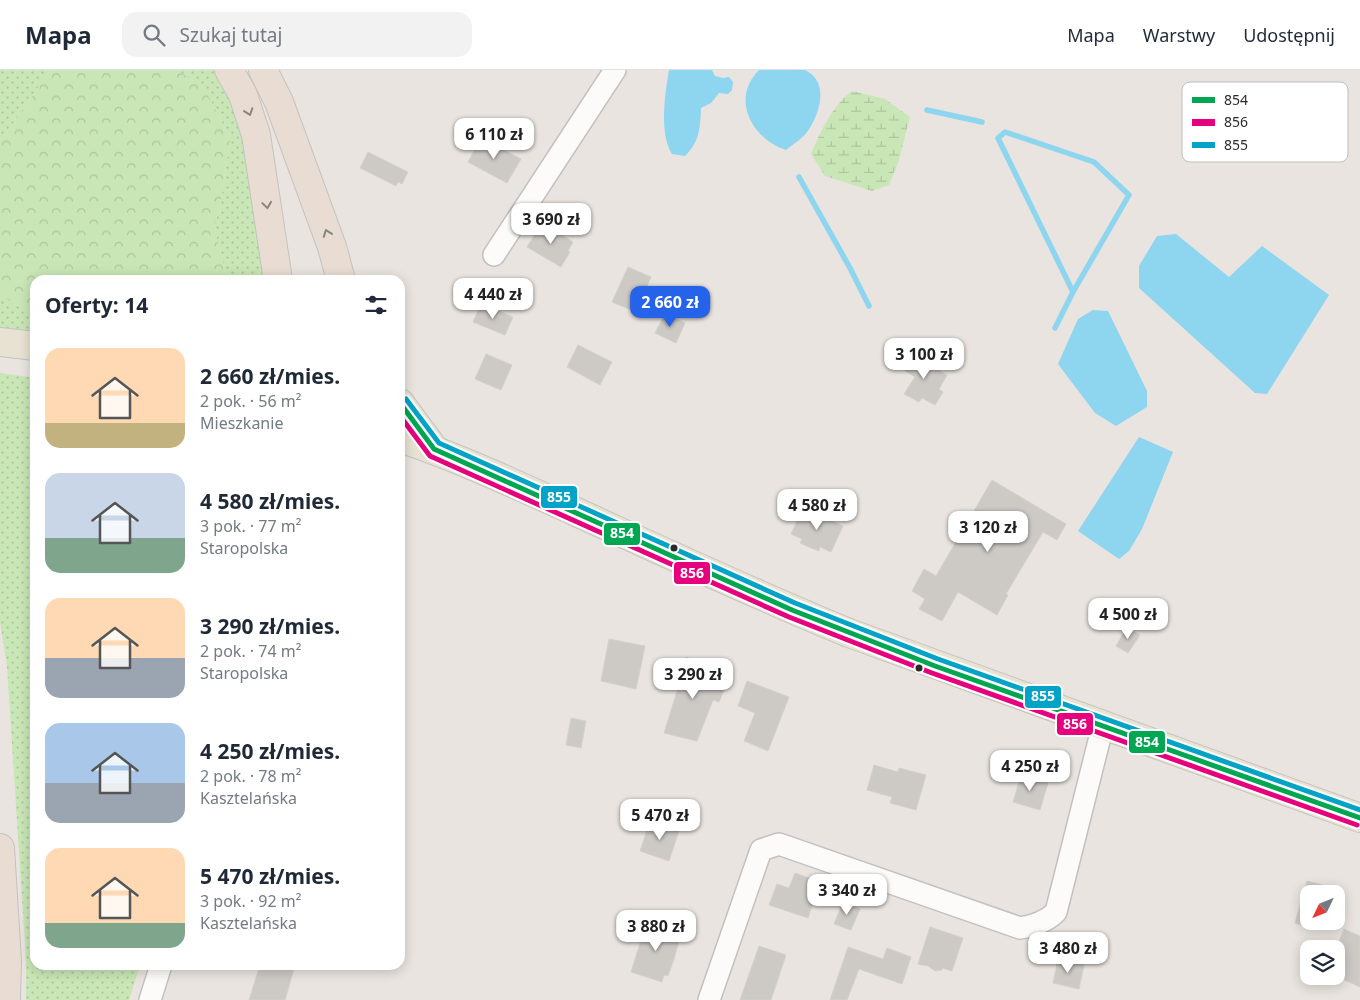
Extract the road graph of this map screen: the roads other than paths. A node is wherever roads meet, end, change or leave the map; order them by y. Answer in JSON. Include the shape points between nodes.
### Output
{"nodes":[{"id":1,"x":229,"y":70,"type":"edge"},
{"id":2,"x":263,"y":70,"type":"edge"},
{"id":3,"x":615,"y":70,"type":"edge"},
{"id":4,"x":494,"y":255,"type":"dead end"},
{"id":5,"x":277,"y":275,"type":"edge"},
{"id":6,"x":340,"y":275,"type":"edge"},
{"id":7,"x":405,"y":410,"type":"edge"},
{"id":8,"x":405,"y":440,"type":"edge"},
{"id":9,"x":434,"y":449,"type":"junction"},
{"id":10,"x":1103,"y":726,"type":"junction"},
{"id":11,"x":1360,"y":818,"type":"edge"},
{"id":12,"x":0,"y":848,"type":"edge"},
{"id":13,"x":159,"y":970,"type":"edge"},
{"id":14,"x":6,"y":1000,"type":"edge"},
{"id":15,"x":150,"y":1000,"type":"edge"},
{"id":16,"x":709,"y":1000,"type":"edge"}],
"edges":[{"from":1,"to":5,"type":"highway","one_way":true,"via":[[243,95],[256,135]]},
{"from":6,"to":2,"type":"highway","one_way":true,"via":[[279,102]]},
{"from":3,"to":4,"type":"street"},
{"from":7,"to":9,"type":"main road"},
{"from":8,"to":9,"type":"main road"},
{"from":9,"to":10,"type":"main road","via":[[792,610]]},
{"from":10,"to":11,"type":"main road"},
{"from":10,"to":16,"type":"street","via":[[1056,912],[1051,918],[1020,928],[779,844],[761,850]]},
{"from":12,"to":14,"type":"highway","via":[[7,961]]},
{"from":13,"to":15,"type":"street"}]}
